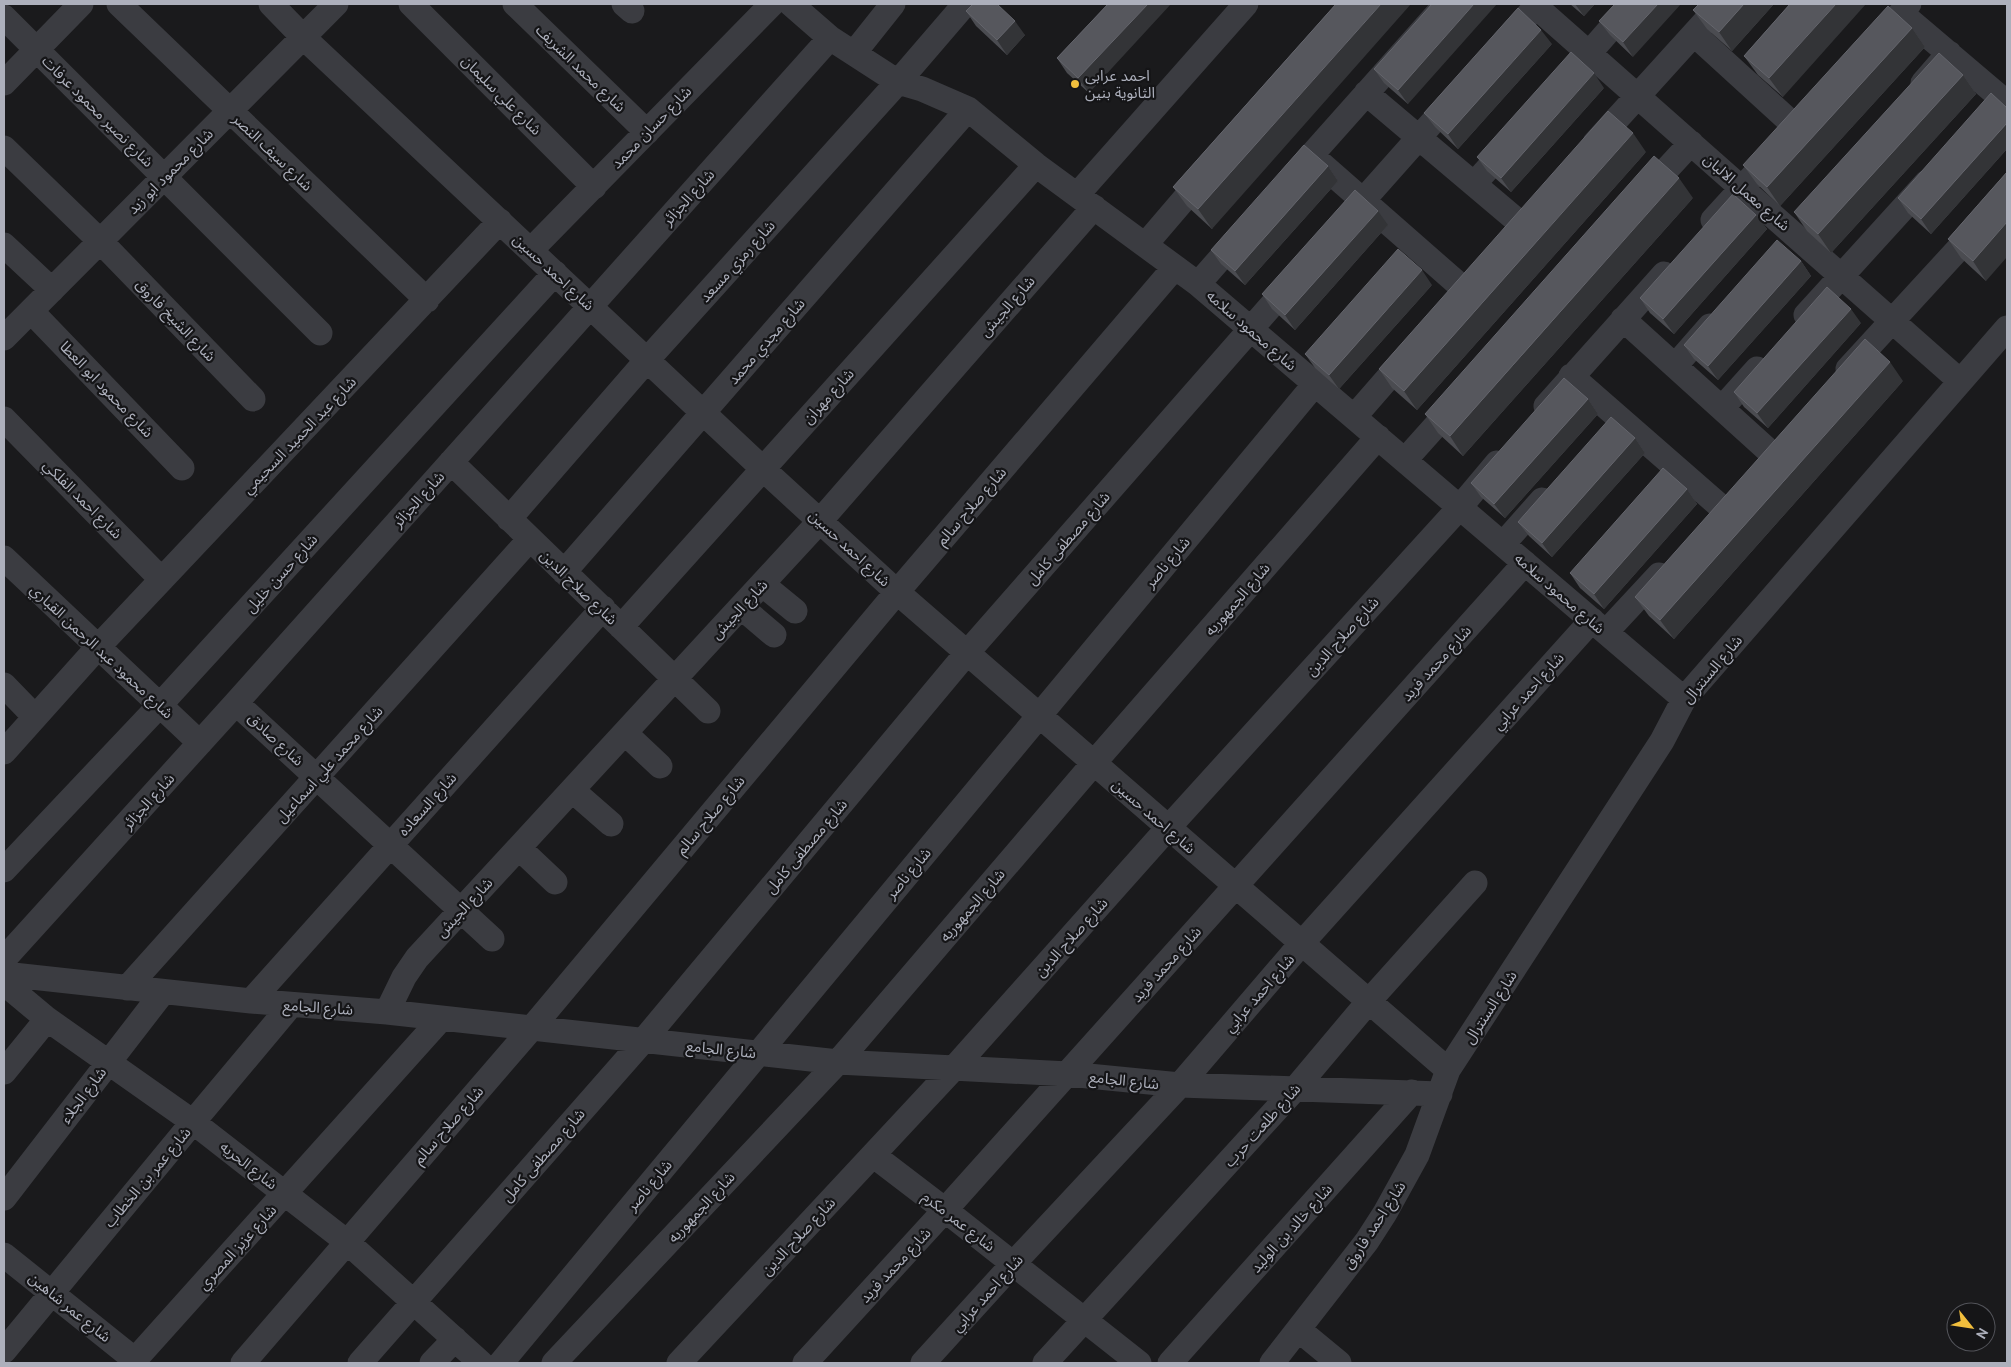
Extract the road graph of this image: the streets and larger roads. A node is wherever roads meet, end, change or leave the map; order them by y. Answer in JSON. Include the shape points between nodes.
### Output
{"nodes":[{"id":1,"x":81,"y":4,"type":"edge"},
{"id":2,"x":119,"y":4,"type":"edge"},
{"id":3,"x":271,"y":4,"type":"edge"},
{"id":4,"x":336,"y":4,"type":"edge"},
{"id":5,"x":411,"y":4,"type":"edge"},
{"id":6,"x":515,"y":4,"type":"edge"},
{"id":7,"x":772,"y":4,"type":"edge"},
{"id":8,"x":791,"y":4,"type":"edge"},
{"id":9,"x":893,"y":4,"type":"edge"},
{"id":10,"x":965,"y":4,"type":"edge"},
{"id":11,"x":1246,"y":4,"type":"edge"},
{"id":12,"x":1446,"y":4,"type":"edge"},
{"id":13,"x":1632,"y":4,"type":"edge"},
{"id":14,"x":1720,"y":4,"type":"edge"},
{"id":15,"x":1535,"y":5,"type":"edge"},
{"id":16,"x":1905,"y":8,"type":"edge"},
{"id":17,"x":4,"y":17,"type":"edge"},
{"id":18,"x":1694,"y":34,"type":"junction"},
{"id":19,"x":303,"y":37,"type":"junction"},
{"id":20,"x":830,"y":38,"type":"junction"},
{"id":21,"x":37,"y":49,"type":"junction"},
{"id":22,"x":854,"y":53,"type":"junction"},
{"id":23,"x":1589,"y":53,"type":"junction"},
{"id":24,"x":1949,"y":53,"type":"junction"},
{"id":25,"x":1862,"y":56,"type":"edge"},
{"id":26,"x":1490,"y":57,"type":"edge"},
{"id":27,"x":1471,"y":79,"type":"edge"},
{"id":28,"x":898,"y":82,"type":"junction"},
{"id":29,"x":1563,"y":82,"type":"edge"},
{"id":30,"x":4,"y":83,"type":"edge"},
{"id":31,"x":1366,"y":93,"type":"junction"},
{"id":32,"x":1638,"y":96,"type":"junction"},
{"id":33,"x":1910,"y":98,"type":"edge"},
{"id":34,"x":2000,"y":105,"type":"edge"},
{"id":35,"x":968,"y":109,"type":"junction"},
{"id":36,"x":229,"y":111,"type":"junction"},
{"id":37,"x":1525,"y":126,"type":"edge"},
{"id":38,"x":647,"y":132,"type":"junction"},
{"id":39,"x":1419,"y":137,"type":"junction"},
{"id":40,"x":1691,"y":143,"type":"junction"},
{"id":41,"x":4,"y":148,"type":"edge"},
{"id":42,"x":1311,"y":156,"type":"junction"},
{"id":43,"x":1580,"y":160,"type":"edge"},
{"id":44,"x":1217,"y":162,"type":"edge"},
{"id":45,"x":1036,"y":165,"type":"junction"},
{"id":46,"x":1942,"y":166,"type":"edge"},
{"id":47,"x":164,"y":177,"type":"junction"},
{"id":48,"x":1474,"y":184,"type":"junction"},
{"id":49,"x":594,"y":186,"type":"junction"},
{"id":50,"x":1742,"y":188,"type":"junction"},
{"id":51,"x":2007,"y":196,"type":"edge"},
{"id":52,"x":1273,"y":198,"type":"edge"},
{"id":53,"x":1085,"y":201,"type":"junction"},
{"id":54,"x":1362,"y":201,"type":"junction"},
{"id":55,"x":1631,"y":209,"type":"edge"},
{"id":56,"x":1254,"y":220,"type":"edge"},
{"id":57,"x":500,"y":221,"type":"junction"},
{"id":58,"x":1521,"y":224,"type":"edge"},
{"id":59,"x":1330,"y":238,"type":"edge"},
{"id":60,"x":100,"y":241,"type":"junction"},
{"id":61,"x":4,"y":245,"type":"edge"},
{"id":62,"x":1145,"y":245,"type":"junction"},
{"id":63,"x":531,"y":250,"type":"junction"},
{"id":64,"x":1310,"y":261,"type":"edge"},
{"id":65,"x":1175,"y":267,"type":"junction"},
{"id":66,"x":555,"y":274,"type":"junction"},
{"id":67,"x":1842,"y":276,"type":"junction"},
{"id":68,"x":1198,"y":284,"type":"junction"},
{"id":69,"x":52,"y":290,"type":"junction"},
{"id":70,"x":1465,"y":290,"type":"edge"},
{"id":71,"x":427,"y":300,"type":"junction"},
{"id":72,"x":590,"y":306,"type":"junction"},
{"id":73,"x":1727,"y":307,"type":"edge"},
{"id":74,"x":31,"y":311,"type":"junction"},
{"id":75,"x":1623,"y":319,"type":"junction"},
{"id":76,"x":1892,"y":321,"type":"junction"},
{"id":77,"x":1251,"y":329,"type":"junction"},
{"id":78,"x":320,"y":333,"type":"dead end"},
{"id":79,"x":1426,"y":335,"type":"edge"},
{"id":80,"x":4,"y":338,"type":"edge"},
{"id":81,"x":2004,"y":338,"type":"edge"},
{"id":82,"x":648,"y":360,"type":"junction"},
{"id":83,"x":1675,"y":366,"type":"junction"},
{"id":84,"x":1309,"y":370,"type":"junction"},
{"id":85,"x":1571,"y":376,"type":"junction"},
{"id":86,"x":1960,"y":381,"type":"junction"},
{"id":87,"x":1471,"y":386,"type":"edge"},
{"id":88,"x":1832,"y":387,"type":"edge"},
{"id":89,"x":253,"y":399,"type":"dead end"},
{"id":90,"x":1722,"y":408,"type":"junction"},
{"id":91,"x":703,"y":413,"type":"junction"},
{"id":92,"x":1354,"y":417,"type":"junction"},
{"id":93,"x":4,"y":419,"type":"edge"},
{"id":94,"x":1534,"y":420,"type":"edge"},
{"id":95,"x":1378,"y":437,"type":"junction"},
{"id":96,"x":1509,"y":449,"type":"edge"},
{"id":97,"x":1772,"y":453,"type":"edge"},
{"id":98,"x":1405,"y":460,"type":"junction"},
{"id":99,"x":451,"y":462,"type":"junction"},
{"id":100,"x":182,"y":468,"type":"dead end"},
{"id":101,"x":762,"y":469,"type":"junction"},
{"id":102,"x":1560,"y":480,"type":"edge"},
{"id":103,"x":1460,"y":507,"type":"junction"},
{"id":104,"x":1721,"y":507,"type":"edge"},
{"id":105,"x":510,"y":519,"type":"junction"},
{"id":106,"x":820,"y":521,"type":"junction"},
{"id":107,"x":530,"y":539,"type":"junction"},
{"id":108,"x":1503,"y":544,"type":"junction"},
{"id":109,"x":1676,"y":556,"type":"edge"},
{"id":110,"x":4,"y":558,"type":"edge"},
{"id":111,"x":1525,"y":563,"type":"junction"},
{"id":112,"x":564,"y":572,"type":"junction"},
{"id":113,"x":162,"y":579,"type":"junction"},
{"id":114,"x":762,"y":584,"type":"junction"},
{"id":115,"x":897,"y":592,"type":"junction"},
{"id":116,"x":741,"y":607,"type":"junction"},
{"id":117,"x":603,"y":608,"type":"junction"},
{"id":118,"x":796,"y":610,"type":"dead end"},
{"id":119,"x":1599,"y":626,"type":"junction"},
{"id":120,"x":621,"y":627,"type":"junction"},
{"id":121,"x":774,"y":635,"type":"dead end"},
{"id":122,"x":98,"y":647,"type":"junction"},
{"id":123,"x":966,"y":654,"type":"junction"},
{"id":124,"x":675,"y":678,"type":"junction"},
{"id":125,"x":4,"y":685,"type":"edge"},
{"id":126,"x":1684,"y":699,"type":"junction"},
{"id":127,"x":236,"y":702,"type":"junction"},
{"id":128,"x":160,"y":705,"type":"junction"},
{"id":129,"x":708,"y":711,"type":"dead end"},
{"id":130,"x":1038,"y":716,"type":"junction"},
{"id":131,"x":35,"y":717,"type":"junction"},
{"id":132,"x":624,"y":733,"type":"junction"},
{"id":133,"x":200,"y":743,"type":"junction"},
{"id":134,"x":4,"y":752,"type":"edge"},
{"id":135,"x":1093,"y":764,"type":"junction"},
{"id":136,"x":660,"y":766,"type":"dead end"},
{"id":137,"x":317,"y":777,"type":"junction"},
{"id":138,"x":572,"y":790,"type":"junction"},
{"id":139,"x":611,"y":824,"type":"dead end"},
{"id":140,"x":1168,"y":828,"type":"junction"},
{"id":141,"x":391,"y":845,"type":"junction"},
{"id":142,"x":519,"y":848,"type":"junction"},
{"id":143,"x":4,"y":870,"type":"edge"},
{"id":144,"x":555,"y":882,"type":"dead end"},
{"id":145,"x":1475,"y":883,"type":"dead end"},
{"id":146,"x":1236,"y":887,"type":"junction"},
{"id":147,"x":461,"y":910,"type":"junction"},
{"id":148,"x":492,"y":939,"type":"dead end"},
{"id":149,"x":1302,"y":944,"type":"junction"},
{"id":150,"x":4,"y":959,"type":"edge"},
{"id":151,"x":4,"y":974,"type":"edge"},
{"id":152,"x":4,"y":983,"type":"edge"},
{"id":153,"x":128,"y":988,"type":"junction"},
{"id":154,"x":163,"y":992,"type":"junction"},
{"id":155,"x":251,"y":1001,"type":"junction"},
{"id":156,"x":1369,"y":1002,"type":"junction"},
{"id":157,"x":292,"y":1006,"type":"junction"},
{"id":158,"x":387,"y":1012,"type":"junction"},
{"id":159,"x":47,"y":1019,"type":"junction"},
{"id":160,"x":441,"y":1019,"type":"junction"},
{"id":161,"x":531,"y":1029,"type":"junction"},
{"id":162,"x":643,"y":1041,"type":"junction"},
{"id":163,"x":758,"y":1053,"type":"junction"},
{"id":164,"x":108,"y":1062,"type":"junction"},
{"id":165,"x":838,"y":1062,"type":"junction"},
{"id":166,"x":954,"y":1068,"type":"junction"},
{"id":167,"x":1448,"y":1070,"type":"junction"},
{"id":168,"x":4,"y":1072,"type":"edge"},
{"id":169,"x":1068,"y":1074,"type":"junction"},
{"id":170,"x":1180,"y":1085,"type":"junction"},
{"id":171,"x":1295,"y":1089,"type":"junction"},
{"id":172,"x":1412,"y":1092,"type":"junction"},
{"id":173,"x":1440,"y":1094,"type":"junction"},
{"id":174,"x":193,"y":1122,"type":"junction"},
{"id":175,"x":873,"y":1155,"type":"junction"},
{"id":176,"x":285,"y":1193,"type":"junction"},
{"id":177,"x":4,"y":1198,"type":"edge"},
{"id":178,"x":945,"y":1210,"type":"junction"},
{"id":179,"x":348,"y":1242,"type":"junction"},
{"id":180,"x":4,"y":1255,"type":"edge"},
{"id":181,"x":1013,"y":1264,"type":"junction"},
{"id":182,"x":52,"y":1293,"type":"junction"},
{"id":183,"x":414,"y":1302,"type":"junction"},
{"id":184,"x":1084,"y":1320,"type":"junction"},
{"id":185,"x":1299,"y":1330,"type":"junction"},
{"id":186,"x":455,"y":1338,"type":"junction"},
{"id":187,"x":4,"y":1351,"type":"edge"},
{"id":188,"x":134,"y":1362,"type":"edge"},
{"id":189,"x":243,"y":1363,"type":"edge"},
{"id":190,"x":360,"y":1363,"type":"edge"},
{"id":191,"x":432,"y":1363,"type":"edge"},
{"id":192,"x":481,"y":1363,"type":"edge"},
{"id":193,"x":501,"y":1363,"type":"edge"},
{"id":194,"x":554,"y":1363,"type":"edge"},
{"id":195,"x":679,"y":1363,"type":"edge"},
{"id":196,"x":805,"y":1363,"type":"edge"},
{"id":197,"x":923,"y":1363,"type":"edge"},
{"id":198,"x":1045,"y":1363,"type":"edge"},
{"id":199,"x":1139,"y":1363,"type":"edge"},
{"id":200,"x":1170,"y":1363,"type":"edge"},
{"id":201,"x":1272,"y":1363,"type":"edge"},
{"id":202,"x":1339,"y":1363,"type":"edge"}],
"edges":[{"from":1,"to":21,"type":"street"},
{"from":2,"to":36,"type":"street","name":"شارع سيف النصر"},
{"from":3,"to":19,"type":"street","name":"شارع احمد حسين"},
{"from":4,"to":19,"type":"street","name":"شارع محمود ابو زيد"},
{"from":5,"to":49,"type":"street","name":"شارع علي سليمان"},
{"from":6,"to":38,"type":"street","name":"شارع محمد الشريف"},
{"from":7,"to":38,"type":"street","name":"شارع حسان محمد"},
{"from":8,"to":20,"type":"street","name":"شارع محمود سلامه"},
{"from":9,"to":22,"type":"street"},
{"from":10,"to":28,"type":"street","name":"شارع رمزي مسعد"},
{"from":11,"to":53,"type":"street","name":"شارع الجيش"},
{"from":12,"to":31,"type":"street"},
{"from":13,"to":23,"type":"street"},
{"from":14,"to":18,"type":"street"},
{"from":15,"to":23,"type":"street","name":"شارع معمل الالبان"},
{"from":15,"to":26,"type":"street"},
{"from":16,"to":24,"type":"street"},
{"from":16,"to":25,"type":"street"},
{"from":17,"to":21,"type":"street","name":"شارع نصير محمود عرفات"},
{"from":18,"to":32,"type":"street"},
{"from":18,"to":50,"type":"street","via":[[1752,74],[1804,120]]},
{"from":19,"to":36,"type":"street","name":"شارع محمود ابو زيد"},
{"from":19,"to":57,"type":"street","name":"شارع احمد حسين"},
{"from":20,"to":22,"type":"street","name":"شارع محمود سلامه"},
{"from":20,"to":72,"type":"street","name":"شارع الجزائر"},
{"from":21,"to":30,"type":"street"},
{"from":21,"to":47,"type":"street","name":"شارع نصير محمود عرفات"},
{"from":22,"to":28,"type":"street","name":"شارع محمود سلامه"},
{"from":23,"to":29,"type":"street"},
{"from":23,"to":32,"type":"street","name":"شارع معمل الالبان"},
{"from":24,"to":33,"type":"street"},
{"from":24,"to":34,"type":"street"},
{"from":27,"to":39,"type":"street"},
{"from":28,"to":35,"type":"street","name":"شارع محمود سلامه"},
{"from":28,"to":82,"type":"street","name":"شارع رمزي مسعد"},
{"from":31,"to":39,"type":"street"},
{"from":31,"to":42,"type":"street"},
{"from":32,"to":40,"type":"street","name":"شارع معمل الالبان"},
{"from":32,"to":43,"type":"street"},
{"from":35,"to":45,"type":"street","name":"شارع محمود سلامه"},
{"from":35,"to":91,"type":"street","name":"شارع مجدي محمد"},
{"from":36,"to":47,"type":"street","name":"شارع محمود ابو زيد"},
{"from":36,"to":71,"type":"street","name":"شارع سيف النصر"},
{"from":37,"to":48,"type":"street"},
{"from":38,"to":49,"type":"street","name":"شارع حسان محمد"},
{"from":39,"to":48,"type":"street"},
{"from":39,"to":54,"type":"street"},
{"from":40,"to":50,"type":"street","name":"شارع معمل الالبان"},
{"from":40,"to":55,"type":"street"},
{"from":41,"to":60,"type":"street","name":"شارع الشيخ فاروق"},
{"from":42,"to":52,"type":"street"},
{"from":42,"to":54,"type":"street"},
{"from":44,"to":62,"type":"street"},
{"from":45,"to":53,"type":"street","name":"شارع محمود سلامه"},
{"from":45,"to":101,"type":"street","name":"شارع مهران"},
{"from":46,"to":67,"type":"street"},
{"from":47,"to":60,"type":"street","name":"شارع محمود ابو زيد"},
{"from":47,"to":78,"type":"street","name":"شارع نصير محمود عرفات"},
{"from":48,"to":58,"type":"street"},
{"from":49,"to":63,"type":"street","name":"شارع حسان محمد"},
{"from":50,"to":67,"type":"street","name":"شارع معمل الالبان"},
{"from":50,"to":75,"type":"street"},
{"from":51,"to":76,"type":"street"},
{"from":53,"to":62,"type":"street","name":"شارع محمود سلامه"},
{"from":53,"to":106,"type":"street","name":"شارع الجيش"},
{"from":54,"to":59,"type":"street"},
{"from":54,"to":70,"type":"street","via":[[1404,250]]},
{"from":56,"to":68,"type":"street"},
{"from":57,"to":63,"type":"street","name":"شارع احمد حسين"},
{"from":57,"to":71,"type":"street","name":"شارع عبد الحميد السحيمي"},
{"from":60,"to":69,"type":"street","name":"شارع محمود ابو زيد"},
{"from":60,"to":89,"type":"street","name":"شارع الشيخ فاروق"},
{"from":61,"to":69,"type":"street"},
{"from":62,"to":65,"type":"street","name":"شارع محمود سلامه"},
{"from":63,"to":66,"type":"street","name":"شارع احمد حسين"},
{"from":64,"to":77,"type":"street","name":"شارع مصطفى كامل"},
{"from":65,"to":68,"type":"street","name":"شارع محمود سلامه"},
{"from":65,"to":115,"type":"street","name":"شارع صلاح سالم"},
{"from":66,"to":72,"type":"street","name":"شارع احمد حسين"},
{"from":66,"to":128,"type":"street","name":"شارع حسن خليل"},
{"from":67,"to":76,"type":"street","name":"شارع معمل الالبان"},
{"from":67,"to":90,"type":"street"},
{"from":68,"to":77,"type":"street","name":"شارع محمود سلامه"},
{"from":69,"to":74,"type":"street","name":"شارع محمود ابو زيد"},
{"from":71,"to":113,"type":"street","name":"شارع عبد الحميد السحيمي"},
{"from":72,"to":82,"type":"street","name":"شارع احمد حسين"},
{"from":72,"to":99,"type":"street","name":"شارع الجزائر"},
{"from":73,"to":83,"type":"street"},
{"from":74,"to":80,"type":"street","name":"شارع محمود ابو زيد"},
{"from":74,"to":100,"type":"street","name":"شارع محمود ابو العطا"},
{"from":75,"to":83,"type":"street"},
{"from":75,"to":85,"type":"street"},
{"from":76,"to":86,"type":"street","name":"شارع معمل الالبان"},
{"from":76,"to":88,"type":"street"},
{"from":77,"to":84,"type":"street","name":"شارع محمود سلامه"},
{"from":77,"to":123,"type":"street","name":"شارع مصطفى كامل"},
{"from":79,"to":92,"type":"street"},
{"from":81,"to":86,"type":"street","name":"شارع السنترال"},
{"from":82,"to":91,"type":"street","name":"شارع احمد حسين"},
{"from":82,"to":105,"type":"street","name":"شارع رمزي مسعد"},
{"from":83,"to":90,"type":"street"},
{"from":84,"to":92,"type":"street","name":"شارع محمود سلامه"},
{"from":84,"to":130,"type":"street","name":"شارع ناصر"},
{"from":85,"to":94,"type":"street"},
{"from":85,"to":104,"type":"street","via":[[1610,423],[1666,472]]},
{"from":86,"to":126,"type":"street","name":"شارع السنترال"},
{"from":87,"to":98,"type":"street"},
{"from":90,"to":97,"type":"street"},
{"from":91,"to":101,"type":"street","name":"شارع احمد حسين"},
{"from":91,"to":112,"type":"street","name":"شارع مجدي محمد"},
{"from":92,"to":95,"type":"street","name":"شارع محمود سلامه"},
{"from":93,"to":113,"type":"street","name":"شارع احمد الفلكي"},
{"from":95,"to":98,"type":"street","name":"شارع محمود سلامه"},
{"from":95,"to":135,"type":"street","name":"شارع الجمهوريه"},
{"from":96,"to":103,"type":"street","name":"شارع صلاح الدين"},
{"from":98,"to":103,"type":"street","name":"شارع محمود سلامه"},
{"from":99,"to":105,"type":"street","name":"شارع صلاح الدين"},
{"from":99,"to":127,"type":"street","name":"شارع الجزائر"},
{"from":101,"to":106,"type":"street","name":"شارع احمد حسين"},
{"from":101,"to":120,"type":"street","name":"شارع مهران"},
{"from":102,"to":108,"type":"street"},
{"from":103,"to":108,"type":"street","name":"شارع محمود سلامه"},
{"from":103,"to":140,"type":"street","name":"شارع صلاح الدين"},
{"from":105,"to":107,"type":"street","name":"شارع صلاح الدين"},
{"from":106,"to":114,"type":"street","name":"شارع الجيش"},
{"from":106,"to":115,"type":"street","name":"شارع احمد حسين"},
{"from":107,"to":112,"type":"street","name":"شارع صلاح الدين"},
{"from":107,"to":137,"type":"street","name":"شارع محمد علي اسماعيل"},
{"from":108,"to":111,"type":"street","name":"شارع محمود سلامه"},
{"from":109,"to":119,"type":"street","name":"شارع احمد عرابي"},
{"from":110,"to":122,"type":"street","name":"شارع محمود عبد الرحمن القباري"},
{"from":111,"to":119,"type":"street","name":"شارع محمود سلامه","via":[[1565,585]]},
{"from":111,"to":146,"type":"street","name":"شارع محمد فريد"},
{"from":112,"to":117,"type":"street","name":"شارع صلاح الدين"},
{"from":113,"to":122,"type":"street","name":"شارع عبد الحميد السحيمي"},
{"from":114,"to":116,"type":"street","name":"شارع الجيش"},
{"from":114,"to":118,"type":"street"},
{"from":115,"to":123,"type":"street","name":"شارع احمد حسين"},
{"from":115,"to":161,"type":"street","name":"شارع صلاح سالم"},
{"from":116,"to":121,"type":"street"},
{"from":116,"to":124,"type":"street","name":"شارع الجيش"},
{"from":117,"to":120,"type":"street","name":"شارع صلاح الدين"},
{"from":117,"to":141,"type":"street","name":"شارع السعاده"},
{"from":119,"to":126,"type":"street","name":"شارع محمود سلامه"},
{"from":119,"to":149,"type":"street","name":"شارع احمد عرابي"},
{"from":120,"to":124,"type":"street","name":"شارع صلاح الدين"},
{"from":122,"to":128,"type":"street","name":"شارع محمود عبد الرحمن القباري"},
{"from":122,"to":131,"type":"street","name":"شارع عبد الحميد السحيمي"},
{"from":123,"to":130,"type":"street","name":"شارع احمد حسين"},
{"from":123,"to":162,"type":"street","name":"شارع مصطفى كامل"},
{"from":124,"to":129,"type":"street","name":"شارع صلاح الدين"},
{"from":124,"to":132,"type":"street","name":"شارع الجيش"},
{"from":125,"to":131,"type":"street"},
{"from":126,"to":167,"type":"street","name":"شارع السنترال","via":[[1662,741]]},
{"from":127,"to":133,"type":"street","name":"شارع الجزائر"},
{"from":127,"to":137,"type":"street","name":"شارع صادق"},
{"from":128,"to":133,"type":"street","name":"شارع محمود عبد الرحمن القباري"},
{"from":128,"to":143,"type":"street","name":"شارع حسن خليل"},
{"from":130,"to":135,"type":"street","name":"شارع احمد حسين"},
{"from":130,"to":163,"type":"street","name":"شارع ناصر"},
{"from":131,"to":134,"type":"street","name":"شارع عبد الحميد السحيمي"},
{"from":132,"to":136,"type":"street"},
{"from":132,"to":138,"type":"street","name":"شارع الجيش"},
{"from":133,"to":150,"type":"street","name":"شارع الجزائر"},
{"from":135,"to":140,"type":"street","name":"شارع احمد حسين"},
{"from":135,"to":165,"type":"street","name":"شارع الجمهوريه"},
{"from":137,"to":141,"type":"street","name":"شارع صادق"},
{"from":137,"to":153,"type":"street","name":"شارع محمد علي اسماعيل"},
{"from":138,"to":139,"type":"street"},
{"from":138,"to":142,"type":"street","name":"شارع الجيش"},
{"from":140,"to":146,"type":"street","name":"شارع احمد حسين"},
{"from":140,"to":166,"type":"street","name":"شارع صلاح الدين"},
{"from":141,"to":147,"type":"street","name":"شارع صادق"},
{"from":141,"to":155,"type":"street","name":"شارع السعاده"},
{"from":142,"to":144,"type":"street"},
{"from":142,"to":147,"type":"street","name":"شارع الجيش"},
{"from":145,"to":156,"type":"street","name":"شارع طلعت حرب"},
{"from":146,"to":149,"type":"street","name":"شارع احمد حسين"},
{"from":146,"to":169,"type":"street","name":"شارع محمد فريد"},
{"from":147,"to":148,"type":"street","name":"شارع صادق"},
{"from":147,"to":158,"type":"street","name":"شارع الجيش","via":[[417,958]]},
{"from":149,"to":156,"type":"street","name":"شارع احمد حسين"},
{"from":149,"to":170,"type":"street","name":"شارع احمد عرابي"},
{"from":151,"to":153,"type":"street","name":"شارع الجامع"},
{"from":152,"to":159,"type":"street","name":"شارع الحريه"},
{"from":153,"to":154,"type":"street","name":"شارع الجامع"},
{"from":154,"to":155,"type":"street","name":"شارع الجامع"},
{"from":154,"to":164,"type":"street","name":"شارع الجلاء"},
{"from":155,"to":157,"type":"street","name":"شارع الجامع"},
{"from":156,"to":167,"type":"street","name":"شارع احمد حسين"},
{"from":156,"to":171,"type":"street","name":"شارع طلعت حرب"},
{"from":157,"to":158,"type":"street","name":"شارع الجامع"},
{"from":157,"to":174,"type":"street","name":"شارع عمر بن الخطاب"},
{"from":158,"to":160,"type":"street","name":"شارع الجامع"},
{"from":159,"to":164,"type":"street","name":"شارع الحريه"},
{"from":159,"to":168,"type":"street"},
{"from":160,"to":161,"type":"street","name":"شارع الجامع"},
{"from":160,"to":176,"type":"street","name":"شارع عزيز المصري"},
{"from":161,"to":162,"type":"street","name":"شارع الجامع"},
{"from":161,"to":179,"type":"street","name":"شارع صلاح سالم"},
{"from":162,"to":163,"type":"street","name":"شارع الجامع"},
{"from":162,"to":183,"type":"street","name":"شارع مصطفى كامل"},
{"from":163,"to":165,"type":"street","name":"شارع الجامع"},
{"from":163,"to":193,"type":"street","name":"شارع ناصر"},
{"from":164,"to":174,"type":"street","name":"شارع الحريه"},
{"from":164,"to":177,"type":"street","name":"شارع الجلاء"},
{"from":165,"to":166,"type":"street","name":"شارع الجامع"},
{"from":165,"to":194,"type":"street","name":"شارع الجمهوريه"},
{"from":166,"to":169,"type":"street","name":"شارع الجامع"},
{"from":166,"to":175,"type":"street","name":"شارع صلاح الدين"},
{"from":167,"to":173,"type":"street","name":"شارع احمد فاروق"},
{"from":169,"to":170,"type":"street","name":"شارع الجامع"},
{"from":169,"to":178,"type":"street","name":"شارع محمد فريد"},
{"from":170,"to":171,"type":"street","name":"شارع الجامع"},
{"from":170,"to":181,"type":"street","name":"شارع احمد عرابي"},
{"from":171,"to":172,"type":"street","name":"شارع الجامع"},
{"from":171,"to":184,"type":"street","name":"شارع طلعت حرب"},
{"from":172,"to":173,"type":"street","name":"شارع الجامع"},
{"from":172,"to":200,"type":"street","name":"شارع خالد بن الوليد"},
{"from":173,"to":185,"type":"street","name":"شارع احمد فاروق","via":[[1416,1155],[1385,1213]]},
{"from":174,"to":176,"type":"street","name":"شارع الحريه"},
{"from":174,"to":182,"type":"street","name":"شارع عمر بن الخطاب"},
{"from":175,"to":178,"type":"street","name":"شارع عمر مكرم"},
{"from":175,"to":195,"type":"street","name":"شارع صلاح الدين"},
{"from":176,"to":179,"type":"street","name":"شارع الحريه"},
{"from":176,"to":188,"type":"street","name":"شارع عزيز المصري"},
{"from":178,"to":181,"type":"street","name":"شارع عمر مكرم"},
{"from":178,"to":196,"type":"street","name":"شارع محمد فريد"},
{"from":179,"to":183,"type":"street","name":"شارع الحريه"},
{"from":179,"to":189,"type":"street","name":"شارع صلاح سالم"},
{"from":180,"to":182,"type":"street","name":"شارع عمر شاهين"},
{"from":181,"to":184,"type":"street","name":"شارع عمر مكرم"},
{"from":181,"to":197,"type":"street","name":"شارع احمد عرابي"},
{"from":182,"to":187,"type":"street","name":"شارع عمر بن الخطاب"},
{"from":182,"to":188,"type":"street","name":"شارع عمر شاهين"},
{"from":183,"to":186,"type":"street","name":"شارع الحريه"},
{"from":183,"to":190,"type":"street","name":"شارع مصطفى كامل"},
{"from":184,"to":198,"type":"street","name":"شارع طلعت حرب"},
{"from":184,"to":199,"type":"street","name":"شارع عمر مكرم"},
{"from":185,"to":201,"type":"street","name":"شارع احمد فاروق"},
{"from":185,"to":202,"type":"street"},
{"from":186,"to":191,"type":"street"},
{"from":186,"to":192,"type":"street","name":"شارع الحريه"}]}
